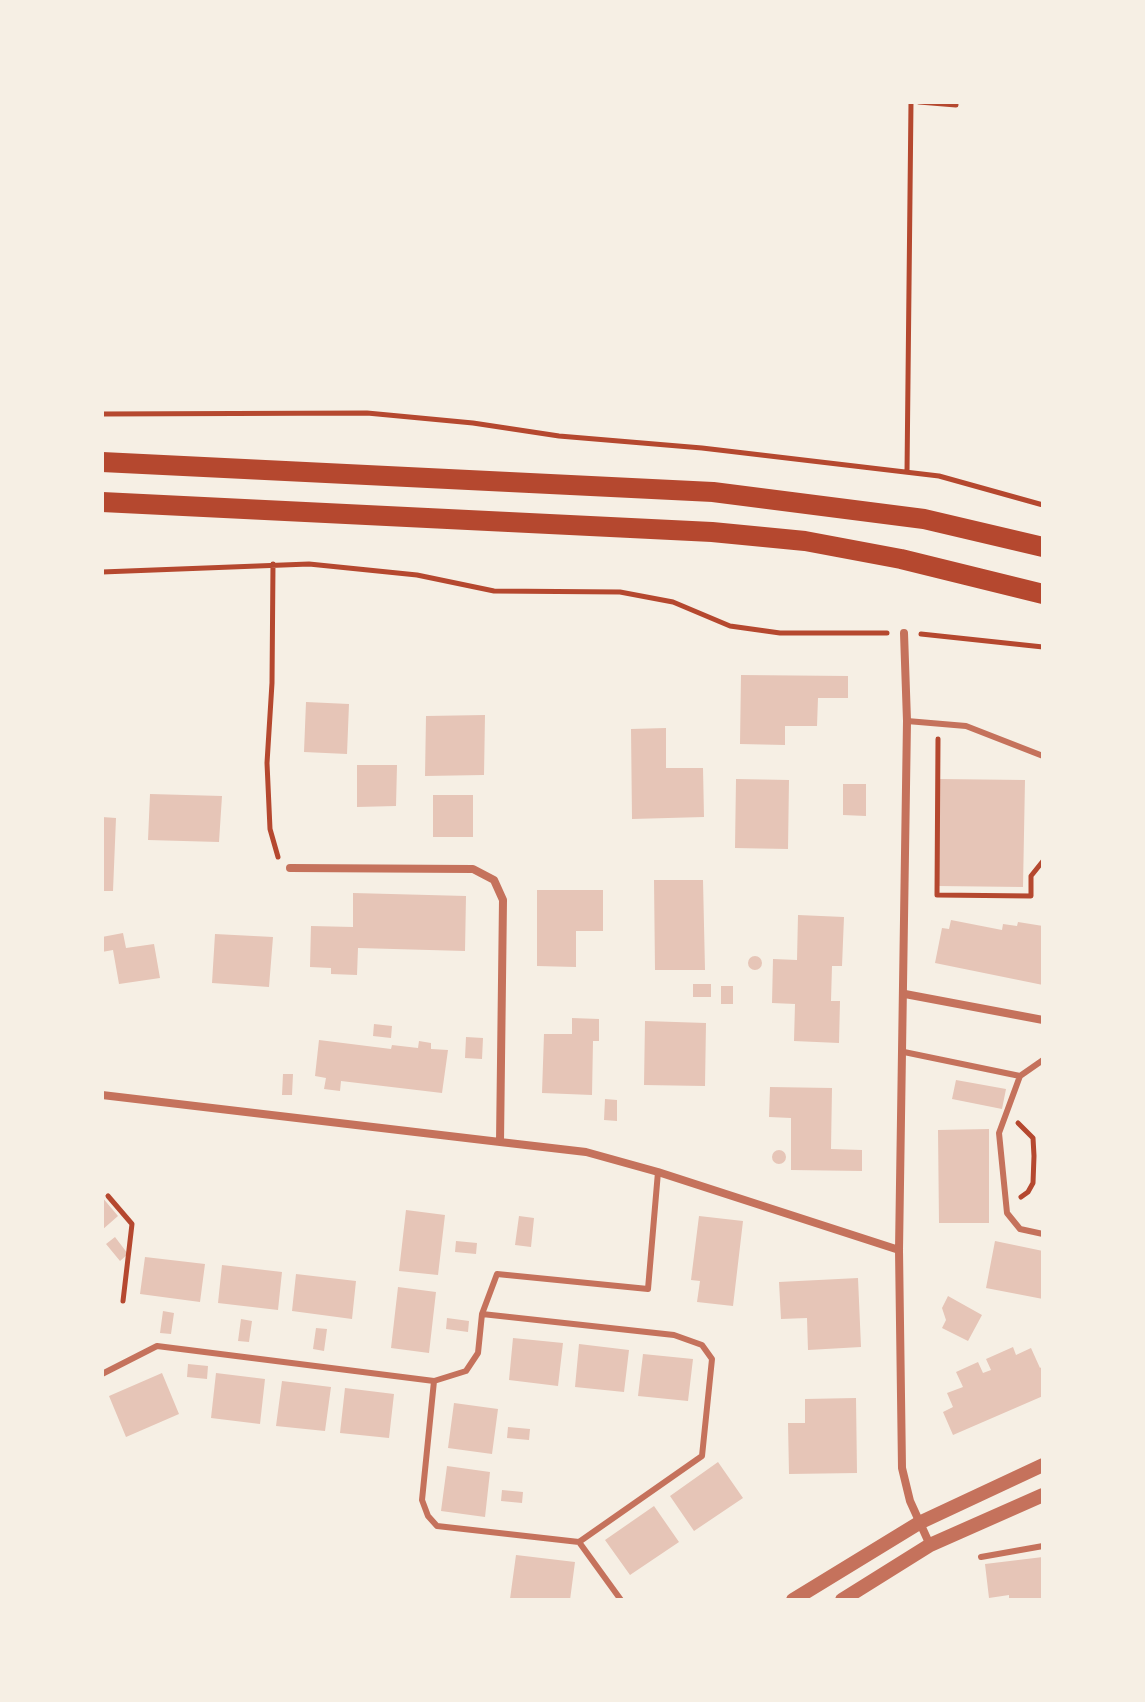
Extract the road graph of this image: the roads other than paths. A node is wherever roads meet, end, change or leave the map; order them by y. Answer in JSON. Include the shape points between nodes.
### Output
{"nodes":[{"id":1,"x":102,"y":462,"type":"edge"},
{"id":2,"x":102,"y":502,"type":"edge"},
{"id":3,"x":1043,"y":547,"type":"edge"},
{"id":4,"x":1043,"y":594,"type":"edge"},
{"id":5,"x":904,"y":633,"type":"road end"},
{"id":6,"x":907,"y":721,"type":"junction"},
{"id":7,"x":1043,"y":756,"type":"edge"},
{"id":8,"x":290,"y":868,"type":"road end"},
{"id":9,"x":905,"y":994,"type":"junction"},
{"id":10,"x":1043,"y":1020,"type":"edge"},
{"id":11,"x":904,"y":1052,"type":"junction"},
{"id":12,"x":1043,"y":1060,"type":"edge"},
{"id":13,"x":1020,"y":1076,"type":"junction"},
{"id":14,"x":102,"y":1095,"type":"edge"},
{"id":15,"x":500,"y":1142,"type":"junction"},
{"id":16,"x":658,"y":1172,"type":"junction"},
{"id":17,"x":1043,"y":1234,"type":"edge"},
{"id":18,"x":899,"y":1250,"type":"junction"},
{"id":19,"x":482,"y":1314,"type":"junction"},
{"id":20,"x":102,"y":1374,"type":"edge"},
{"id":21,"x":434,"y":1381,"type":"junction"},
{"id":22,"x":1043,"y":1465,"type":"edge"},
{"id":23,"x":1043,"y":1495,"type":"edge"},
{"id":24,"x":919,"y":1523,"type":"junction"},
{"id":25,"x":579,"y":1542,"type":"junction"},
{"id":26,"x":930,"y":1545,"type":"junction"},
{"id":27,"x":1043,"y":1546,"type":"edge"},
{"id":28,"x":981,"y":1557,"type":"dead end"},
{"id":29,"x":621,"y":1600,"type":"edge"},
{"id":30,"x":793,"y":1600,"type":"edge"},
{"id":31,"x":842,"y":1600,"type":"edge"}],
"edges":[{"from":1,"to":3,"type":"main road","via":[[713,492],[924,519]]},
{"from":2,"to":4,"type":"main road","via":[[805,541]]},
{"from":5,"to":6,"type":"street"},
{"from":6,"to":7,"type":"lane","via":[[966,726]]},
{"from":6,"to":9,"type":"street"},
{"from":8,"to":15,"type":"street","via":[[473,869],[494,880],[503,900]]},
{"from":9,"to":10,"type":"street"},
{"from":9,"to":11,"type":"street"},
{"from":11,"to":13,"type":"lane"},
{"from":11,"to":18,"type":"street"},
{"from":12,"to":13,"type":"lane"},
{"from":13,"to":17,"type":"lane","via":[[999,1133],[1007,1206],[1011,1222]]},
{"from":14,"to":15,"type":"street"},
{"from":15,"to":16,"type":"street","via":[[586,1152]]},
{"from":16,"to":18,"type":"street"},
{"from":16,"to":19,"type":"lane","via":[[648,1289],[497,1274]]},
{"from":18,"to":24,"type":"street","via":[[902,1468]]},
{"from":19,"to":21,"type":"lane","via":[[478,1353],[466,1371]]},
{"from":19,"to":25,"type":"lane","via":[[674,1335],[702,1345],[712,1359],[702,1456]]},
{"from":20,"to":21,"type":"lane","via":[[157,1346]]},
{"from":21,"to":25,"type":"lane","via":[[422,1500],[437,1526]]},
{"from":22,"to":24,"type":"street"},
{"from":23,"to":26,"type":"street"},
{"from":24,"to":26,"type":"street"},
{"from":24,"to":30,"type":"street"},
{"from":25,"to":29,"type":"lane"},
{"from":26,"to":31,"type":"street"},
{"from":27,"to":28,"type":"lane"}]}
